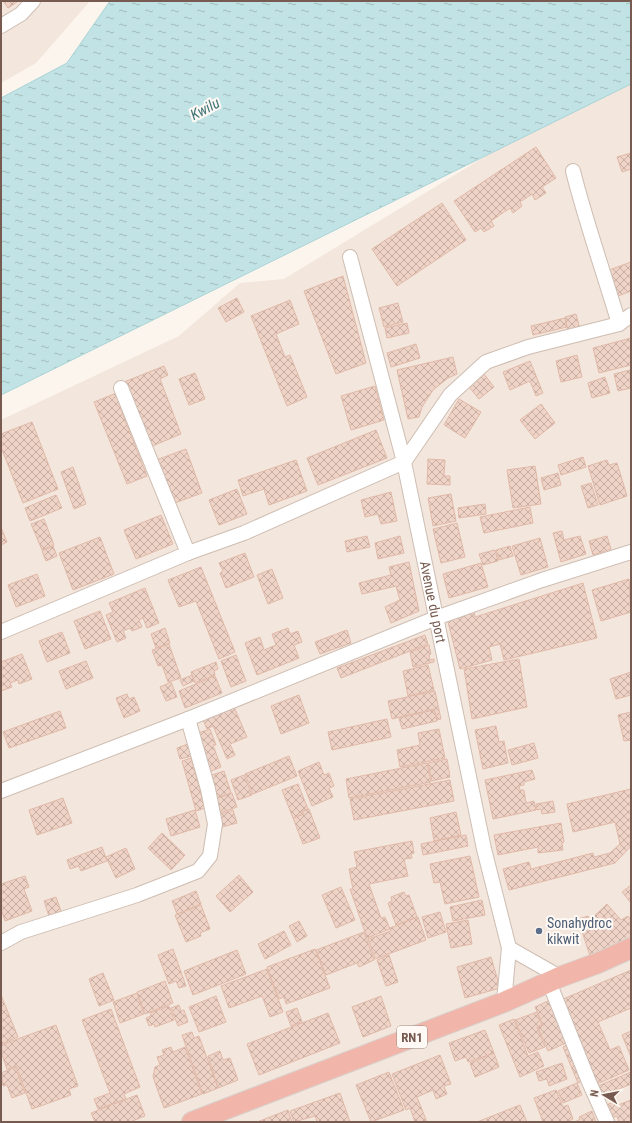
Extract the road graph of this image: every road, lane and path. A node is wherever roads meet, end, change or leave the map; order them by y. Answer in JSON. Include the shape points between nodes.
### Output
{"nodes":[{"id":1,"x":32,"y":1,"type":"edge"},
{"id":2,"x":1,"y":26,"type":"edge"},
{"id":3,"x":573,"y":171,"type":"dead end"},
{"id":4,"x":350,"y":258,"type":"dead end"},
{"id":5,"x":631,"y":315,"type":"edge"},
{"id":6,"x":620,"y":324,"type":"junction"},
{"id":7,"x":121,"y":388,"type":"dead end"},
{"id":8,"x":404,"y":462,"type":"junction"},
{"id":9,"x":631,"y":552,"type":"edge"},
{"id":10,"x":188,"y":553,"type":"junction"},
{"id":11,"x":436,"y":618,"type":"junction"},
{"id":12,"x":1,"y":632,"type":"edge"},
{"id":13,"x":188,"y":719,"type":"junction"},
{"id":14,"x":1,"y":791,"type":"edge"},
{"id":15,"x":1,"y":943,"type":"edge"},
{"id":16,"x":508,"y":948,"type":"junction"},
{"id":17,"x":631,"y":948,"type":"edge"},
{"id":18,"x":554,"y":980,"type":"junction"},
{"id":19,"x":504,"y":1002,"type":"junction"},
{"id":20,"x":192,"y":1122,"type":"edge"},
{"id":21,"x":607,"y":1122,"type":"edge"}],
"edges":[{"from":1,"to":2,"type":"street","via":[[21,14]]},
{"from":3,"to":6,"type":"street","via":[[584,215]]},
{"from":4,"to":8,"type":"street","name":"Avenue du port"},
{"from":5,"to":6,"type":"street"},
{"from":6,"to":8,"type":"street","via":[[528,347],[486,362],[450,395]]},
{"from":7,"to":10,"type":"street"},
{"from":8,"to":10,"type":"street","via":[[244,533]]},
{"from":8,"to":11,"type":"street","name":"Avenue du port"},
{"from":9,"to":11,"type":"street","via":[[542,580]]},
{"from":10,"to":12,"type":"street"},
{"from":11,"to":13,"type":"street"},
{"from":11,"to":16,"type":"street","name":"Avenue du port","via":[[484,849]]},
{"from":13,"to":14,"type":"street"},
{"from":13,"to":15,"type":"street","via":[[215,824],[210,856],[198,872],[137,895],[21,932]]},
{"from":16,"to":18,"type":"street"},
{"from":16,"to":19,"type":"street","name":"Avenue du port"},
{"from":17,"to":18,"type":"highway","number":"RN1"},
{"from":18,"to":19,"type":"highway","number":"RN1"},
{"from":18,"to":21,"type":"street","via":[[589,1082]]},
{"from":19,"to":20,"type":"highway","number":"RN1"}]}
